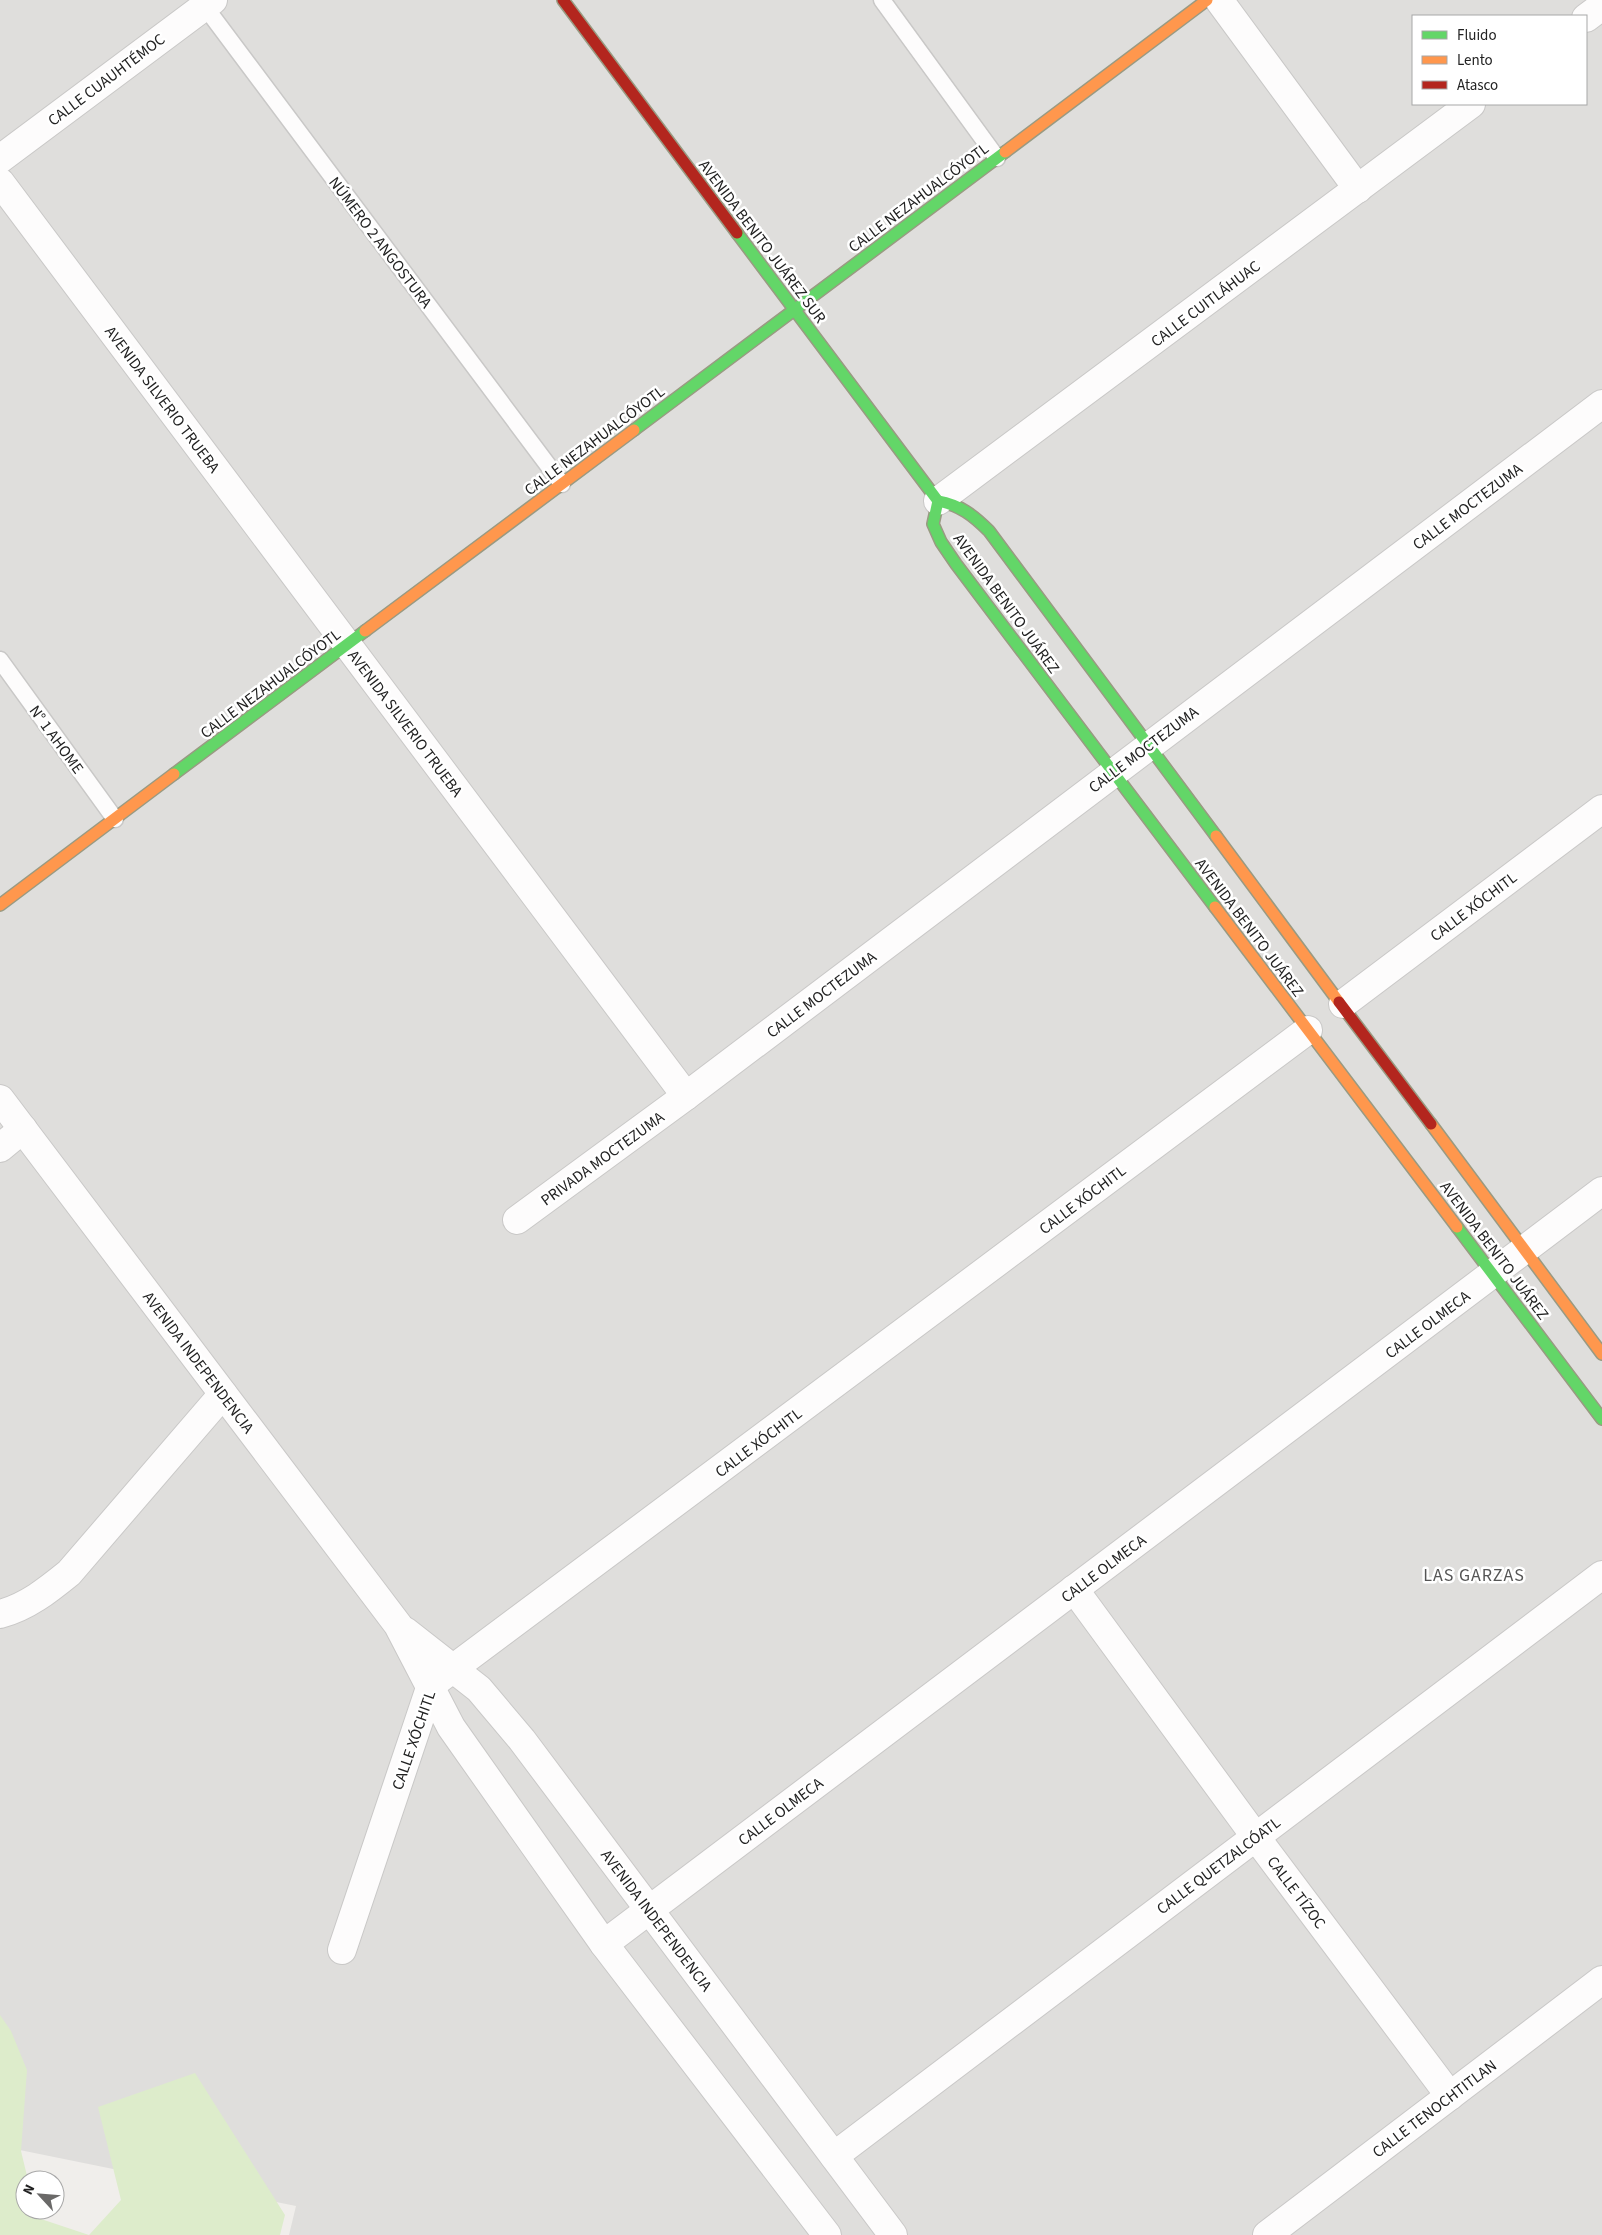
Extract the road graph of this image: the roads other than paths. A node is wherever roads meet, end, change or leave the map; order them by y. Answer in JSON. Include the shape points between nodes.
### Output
{"nodes":[{"id":1,"x":563,"y":0,"type":"edge"},
{"id":2,"x":882,"y":0,"type":"edge"},
{"id":3,"x":1207,"y":0,"type":"edge"},
{"id":4,"x":1219,"y":0,"type":"edge"},
{"id":5,"x":206,"y":2,"type":"edge"},
{"id":6,"x":1602,"y":6,"type":"edge"},
{"id":7,"x":1587,"y":17,"type":"edge"},
{"id":8,"x":1470,"y":105,"type":"edge"},
{"id":9,"x":997,"y":158,"type":"junction"},
{"id":10,"x":0,"y":159,"type":"edge"},
{"id":11,"x":0,"y":182,"type":"edge"},
{"id":12,"x":1358,"y":189,"type":"junction"},
{"id":13,"x":793,"y":310,"type":"junction"},
{"id":14,"x":1602,"y":404,"type":"edge"},
{"id":15,"x":562,"y":484,"type":"junction"},
{"id":16,"x":938,"y":501,"type":"junction"},
{"id":17,"x":347,"y":645,"type":"junction"},
{"id":18,"x":0,"y":660,"type":"edge"},
{"id":19,"x":1148,"y":745,"type":"junction"},
{"id":20,"x":1113,"y":772,"type":"junction"},
{"id":21,"x":1602,"y":809,"type":"edge"},
{"id":22,"x":115,"y":819,"type":"junction"},
{"id":23,"x":0,"y":906,"type":"edge"},
{"id":24,"x":1343,"y":1004,"type":"junction"},
{"id":25,"x":1308,"y":1030,"type":"junction"},
{"id":26,"x":686,"y":1096,"type":"junction"},
{"id":27,"x":0,"y":1099,"type":"edge"},
{"id":28,"x":22,"y":1129,"type":"junction"},
{"id":29,"x":0,"y":1148,"type":"edge"},
{"id":30,"x":1602,"y":1191,"type":"edge"},
{"id":31,"x":517,"y":1220,"type":"dead end"},
{"id":32,"x":1524,"y":1250,"type":"junction"},
{"id":33,"x":1492,"y":1274,"type":"junction"},
{"id":34,"x":1602,"y":1354,"type":"edge"},
{"id":35,"x":223,"y":1394,"type":"junction"},
{"id":36,"x":1602,"y":1418,"type":"edge"},
{"id":37,"x":1602,"y":1575,"type":"edge"},
{"id":38,"x":1074,"y":1589,"type":"junction"},
{"id":39,"x":0,"y":1614,"type":"edge"},
{"id":40,"x":398,"y":1625,"type":"junction"},
{"id":41,"x":454,"y":1668,"type":"junction"},
{"id":42,"x":430,"y":1685,"type":"junction"},
{"id":43,"x":1255,"y":1836,"type":"junction"},
{"id":44,"x":649,"y":1910,"type":"junction"},
{"id":45,"x":604,"y":1944,"type":"junction"},
{"id":46,"x":342,"y":1950,"type":"dead end"},
{"id":47,"x":1602,"y":1980,"type":"edge"},
{"id":48,"x":1450,"y":2096,"type":"junction"},
{"id":49,"x":834,"y":2156,"type":"junction"},
{"id":50,"x":827,"y":2235,"type":"edge"},
{"id":51,"x":893,"y":2235,"type":"edge"},
{"id":52,"x":1267,"y":2235,"type":"edge"}],
"edges":[{"from":1,"to":13,"type":"street","name":"AVENIDA BENITO JUÁREZ SUR"},
{"from":2,"to":9,"type":"lane"},
{"from":3,"to":9,"type":"street","name":"CALLE NEZAHUALCÓYOTL"},
{"from":4,"to":12,"type":"street"},
{"from":5,"to":10,"type":"street","name":"CALLE CUAUHTÉMOC"},
{"from":5,"to":15,"type":"lane","name":"NÚMERO 2 ANGOSTURA"},
{"from":6,"to":7,"type":"street"},
{"from":8,"to":12,"type":"street","name":"CALLE CUITLÁHUAC"},
{"from":9,"to":13,"type":"street","name":"CALLE NEZAHUALCÓYOTL"},
{"from":11,"to":17,"type":"street","name":"AVENIDA SILVERIO TRUEBA"},
{"from":12,"to":16,"type":"street","name":"CALLE CUITLÁHUAC"},
{"from":13,"to":15,"type":"street","name":"CALLE NEZAHUALCÓYOTL"},
{"from":13,"to":16,"type":"street","name":"AVENIDA BENITO JUÁREZ SUR"},
{"from":14,"to":19,"type":"street","name":"CALLE MOCTEZUMA"},
{"from":15,"to":17,"type":"street","name":"CALLE NEZAHUALCÓYOTL"},
{"from":16,"to":19,"type":"street","name":"AVENIDA BENITO JUÁREZ","via":[[956,504],[989,531]]},
{"from":16,"to":20,"type":"street","name":"AVENIDA BENITO JUÁREZ","via":[[933,524],[941,542]]},
{"from":17,"to":22,"type":"street","name":"CALLE NEZAHUALCÓYOTL"},
{"from":17,"to":26,"type":"street","name":"AVENIDA SILVERIO TRUEBA"},
{"from":18,"to":22,"type":"lane","name":"N° 1 AHOME"},
{"from":19,"to":20,"type":"street","name":"CALLE MOCTEZUMA"},
{"from":19,"to":24,"type":"street","name":"AVENIDA BENITO JUÁREZ"},
{"from":20,"to":25,"type":"street","name":"AVENIDA BENITO JUÁREZ"},
{"from":20,"to":26,"type":"street","name":"CALLE MOCTEZUMA"},
{"from":21,"to":24,"type":"street","name":"CALLE XÓCHITL"},
{"from":22,"to":23,"type":"street","name":"CALLE NEZAHUALCÓYOTL"},
{"from":24,"to":32,"type":"street","name":"AVENIDA BENITO JUÁREZ"},
{"from":25,"to":33,"type":"street","name":"AVENIDA BENITO JUÁREZ"},
{"from":25,"to":41,"type":"street","name":"CALLE XÓCHITL"},
{"from":26,"to":31,"type":"street","name":"PRIVADA MOCTEZUMA"},
{"from":27,"to":28,"type":"street","name":"AVENIDA INDEPENDENCIA"},
{"from":28,"to":29,"type":"street"},
{"from":28,"to":35,"type":"street","name":"AVENIDA INDEPENDENCIA"},
{"from":30,"to":32,"type":"street","name":"CALLE OLMECA"},
{"from":32,"to":33,"type":"street","name":"CALLE OLMECA"},
{"from":32,"to":34,"type":"street","name":"AVENIDA BENITO JUÁREZ"},
{"from":33,"to":36,"type":"street","name":"AVENIDA BENITO JUÁREZ"},
{"from":33,"to":38,"type":"street","name":"CALLE OLMECA"},
{"from":35,"to":39,"type":"street","via":[[69,1573],[40,1596]]},
{"from":35,"to":40,"type":"street","name":"AVENIDA INDEPENDENCIA"},
{"from":37,"to":43,"type":"street","name":"CALLE QUETZALCÓATL"},
{"from":38,"to":43,"type":"street","name":"CALLE TÍZOC"},
{"from":38,"to":44,"type":"street","name":"CALLE OLMECA"},
{"from":40,"to":41,"type":"street","name":"AVENIDA INDEPENDENCIA"},
{"from":40,"to":42,"type":"street","name":"AVENIDA INDEPENDENCIA"},
{"from":41,"to":42,"type":"street","name":"CALLE XÓCHITL"},
{"from":41,"to":44,"type":"street","name":"AVENIDA INDEPENDENCIA","via":[[479,1689],[522,1740]]},
{"from":42,"to":45,"type":"street","name":"AVENIDA INDEPENDENCIA","via":[[451,1726]]},
{"from":42,"to":46,"type":"street","name":"CALLE XÓCHITL"},
{"from":43,"to":48,"type":"street","name":"CALLE TÍZOC"},
{"from":43,"to":49,"type":"street","name":"CALLE QUETZALCÓATL"},
{"from":44,"to":45,"type":"street","name":"CALLE OLMECA"},
{"from":44,"to":49,"type":"street","name":"AVENIDA INDEPENDENCIA"},
{"from":45,"to":50,"type":"street","name":"AVENIDA INDEPENDENCIA"},
{"from":47,"to":48,"type":"street","name":"CALLE TENOCHTITLAN"},
{"from":48,"to":52,"type":"street","name":"CALLE TENOCHTITLAN"},
{"from":49,"to":51,"type":"street","name":"AVENIDA INDEPENDENCIA"}]}
